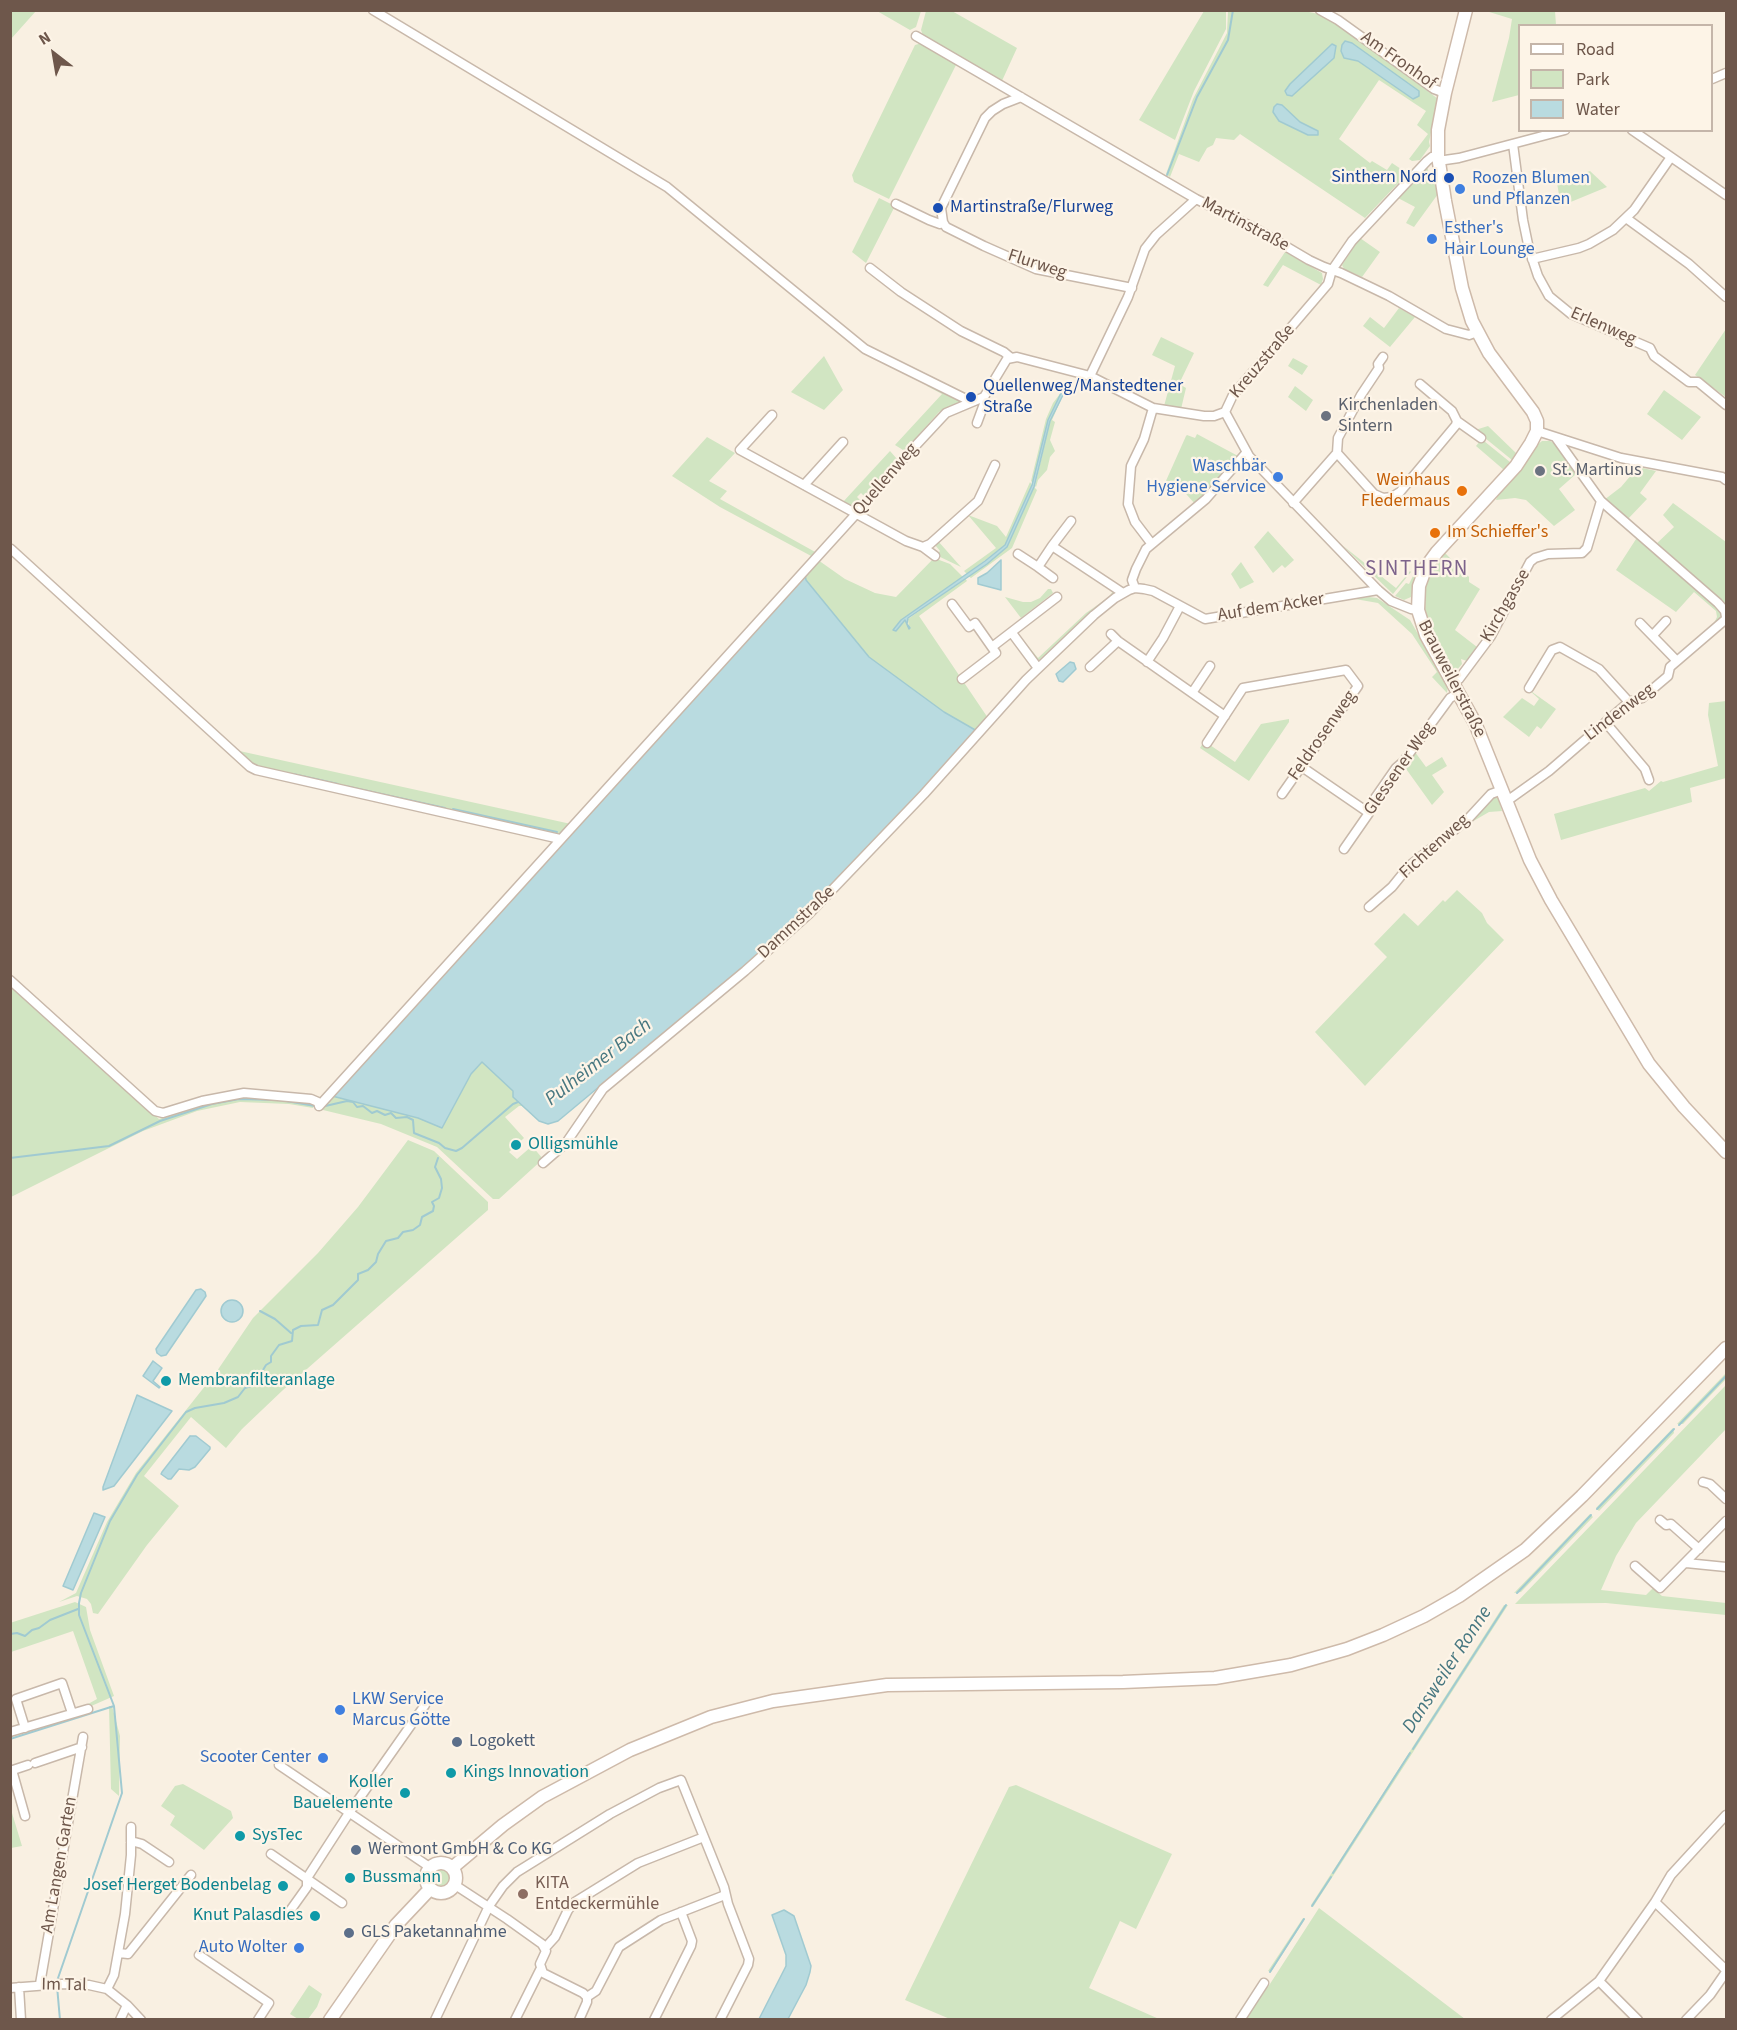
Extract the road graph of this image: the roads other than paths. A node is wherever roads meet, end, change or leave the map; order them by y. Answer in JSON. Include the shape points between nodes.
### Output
{"nodes":[{"id":1,"x":373,"y":10,"type":"edge"},
{"id":2,"x":1466,"y":10,"type":"edge"},
{"id":3,"x":1324,"y":11,"type":"edge"},
{"id":4,"x":916,"y":36,"type":"dead end"},
{"id":5,"x":1445,"y":93,"type":"junction"},
{"id":6,"x":1017,"y":95,"type":"junction"},
{"id":7,"x":1558,"y":132,"type":"edge"},
{"id":8,"x":1635,"y":132,"type":"edge"},
{"id":9,"x":1513,"y":144,"type":"junction"},
{"id":10,"x":1671,"y":157,"type":"junction"},
{"id":11,"x":1438,"y":158,"type":"junction"},
{"id":12,"x":1726,"y":195,"type":"edge"},
{"id":13,"x":1196,"y":199,"type":"junction"},
{"id":14,"x":896,"y":204,"type":"dead end"},
{"id":15,"x":1626,"y":218,"type":"junction"},
{"id":16,"x":945,"y":224,"type":"junction"},
{"id":17,"x":1532,"y":259,"type":"junction"},
{"id":18,"x":870,"y":268,"type":"dead end"},
{"id":19,"x":1332,"y":270,"type":"junction"},
{"id":20,"x":1132,"y":288,"type":"junction"},
{"id":21,"x":1726,"y":297,"type":"edge"},
{"id":22,"x":1477,"y":332,"type":"junction"},
{"id":23,"x":1010,"y":357,"type":"junction"},
{"id":24,"x":1383,"y":357,"type":"dead end"},
{"id":25,"x":1090,"y":376,"type":"junction"},
{"id":26,"x":1420,"y":384,"type":"dead end"},
{"id":27,"x":984,"y":397,"type":"junction"},
{"id":28,"x":972,"y":402,"type":"junction"},
{"id":29,"x":1726,"y":405,"type":"edge"},
{"id":30,"x":1153,"y":408,"type":"junction"},
{"id":31,"x":1224,"y":412,"type":"junction"},
{"id":32,"x":772,"y":415,"type":"dead end"},
{"id":33,"x":1456,"y":421,"type":"junction"},
{"id":34,"x":977,"y":423,"type":"dead end"},
{"id":35,"x":1537,"y":431,"type":"junction"},
{"id":36,"x":1480,"y":438,"type":"dead end"},
{"id":37,"x":1556,"y":438,"type":"junction"},
{"id":38,"x":843,"y":442,"type":"dead end"},
{"id":39,"x":1246,"y":453,"type":"junction"},
{"id":40,"x":1337,"y":453,"type":"junction"},
{"id":41,"x":995,"y":465,"type":"dead end"},
{"id":42,"x":1724,"y":479,"type":"edge"},
{"id":43,"x":804,"y":485,"type":"junction"},
{"id":44,"x":1601,"y":501,"type":"junction"},
{"id":45,"x":1293,"y":503,"type":"junction"},
{"id":46,"x":856,"y":514,"type":"junction"},
{"id":47,"x":1071,"y":521,"type":"dead end"},
{"id":48,"x":1151,"y":543,"type":"junction"},
{"id":49,"x":1052,"y":546,"type":"junction"},
{"id":50,"x":923,"y":547,"type":"junction"},
{"id":51,"x":11,"y":549,"type":"edge"},
{"id":52,"x":1018,"y":554,"type":"dead end"},
{"id":53,"x":935,"y":556,"type":"dead end"},
{"id":54,"x":1038,"y":567,"type":"junction"},
{"id":55,"x":1053,"y":578,"type":"dead end"},
{"id":56,"x":1135,"y":588,"type":"junction"},
{"id":57,"x":1378,"y":590,"type":"junction"},
{"id":58,"x":1123,"y":593,"type":"junction"},
{"id":59,"x":1057,"y":597,"type":"dead end"},
{"id":60,"x":952,"y":604,"type":"dead end"},
{"id":61,"x":1180,"y":606,"type":"junction"},
{"id":62,"x":1418,"y":610,"type":"junction"},
{"id":63,"x":1726,"y":618,"type":"edge"},
{"id":64,"x":1666,"y":621,"type":"dead end"},
{"id":65,"x":1640,"y":623,"type":"dead end"},
{"id":66,"x":1012,"y":633,"type":"junction"},
{"id":67,"x":1111,"y":634,"type":"dead end"},
{"id":68,"x":1653,"y":635,"type":"junction"},
{"id":69,"x":1118,"y":641,"type":"junction"},
{"id":70,"x":992,"y":647,"type":"junction"},
{"id":71,"x":1677,"y":661,"type":"junction"},
{"id":72,"x":1147,"y":662,"type":"junction"},
{"id":73,"x":1210,"y":666,"type":"dead end"},
{"id":74,"x":1090,"y":667,"type":"dead end"},
{"id":75,"x":1038,"y":668,"type":"junction"},
{"id":76,"x":962,"y":679,"type":"dead end"},
{"id":77,"x":1456,"y":688,"type":"junction"},
{"id":78,"x":1529,"y":688,"type":"dead end"},
{"id":79,"x":1192,"y":693,"type":"junction"},
{"id":80,"x":1629,"y":702,"type":"junction"},
{"id":81,"x":1225,"y":716,"type":"junction"},
{"id":82,"x":1606,"y":723,"type":"junction"},
{"id":83,"x":1207,"y":743,"type":"dead end"},
{"id":84,"x":1302,"y":766,"type":"junction"},
{"id":85,"x":1649,"y":780,"type":"dead end"},
{"id":86,"x":1502,"y":789,"type":"junction"},
{"id":87,"x":1282,"y":795,"type":"dead end"},
{"id":88,"x":1507,"y":801,"type":"junction"},
{"id":89,"x":1369,"y":813,"type":"junction"},
{"id":90,"x":560,"y":839,"type":"junction"},
{"id":91,"x":1344,"y":849,"type":"dead end"},
{"id":92,"x":1369,"y":907,"type":"dead end"},
{"id":93,"x":10,"y":980,"type":"edge"},
{"id":94,"x":1726,"y":1152,"type":"edge"},
{"id":95,"x":543,"y":1163,"type":"dead end"},
{"id":96,"x":1726,"y":1348,"type":"edge"},
{"id":97,"x":1703,"y":1482,"type":"dead end"},
{"id":98,"x":1726,"y":1499,"type":"edge"},
{"id":99,"x":1660,"y":1520,"type":"dead end"},
{"id":100,"x":1726,"y":1521,"type":"edge"},
{"id":101,"x":1699,"y":1549,"type":"junction"},
{"id":102,"x":1686,"y":1563,"type":"junction"},
{"id":103,"x":1635,"y":1566,"type":"dead end"},
{"id":104,"x":1726,"y":1567,"type":"edge"},
{"id":105,"x":425,"y":1705,"type":"dead end"},
{"id":106,"x":88,"y":1709,"type":"dead end"},
{"id":107,"x":72,"y":1713,"type":"junction"},
{"id":108,"x":25,"y":1728,"type":"junction"},
{"id":109,"x":10,"y":1732,"type":"edge"},
{"id":110,"x":83,"y":1737,"type":"dead end"},
{"id":111,"x":82,"y":1747,"type":"junction"},
{"id":112,"x":279,"y":1765,"type":"dead end"},
{"id":113,"x":11,"y":1770,"type":"edge"},
{"id":114,"x":349,"y":1813,"type":"junction"},
{"id":115,"x":25,"y":1816,"type":"dead end"},
{"id":116,"x":1726,"y":1817,"type":"edge"},
{"id":117,"x":131,"y":1827,"type":"dead end"},
{"id":118,"x":704,"y":1837,"type":"junction"},
{"id":119,"x":131,"y":1841,"type":"junction"},
{"id":120,"x":271,"y":1854,"type":"dead end"},
{"id":121,"x":169,"y":1862,"type":"dead end"},
{"id":122,"x":431,"y":1868,"type":"junction"},
{"id":123,"x":452,"y":1868,"type":"junction"},
{"id":124,"x":191,"y":1875,"type":"dead end"},
{"id":125,"x":307,"y":1878,"type":"junction"},
{"id":126,"x":455,"y":1885,"type":"junction"},
{"id":127,"x":430,"y":1889,"type":"junction"},
{"id":128,"x":725,"y":1895,"type":"junction"},
{"id":129,"x":1655,"y":1902,"type":"junction"},
{"id":130,"x":342,"y":1903,"type":"dead end"},
{"id":131,"x":489,"y":1906,"type":"junction"},
{"id":132,"x":681,"y":1912,"type":"junction"},
{"id":133,"x":287,"y":1915,"type":"dead end"},
{"id":134,"x":545,"y":1948,"type":"junction"},
{"id":135,"x":119,"y":1953,"type":"junction"},
{"id":136,"x":199,"y":1955,"type":"dead end"},
{"id":137,"x":540,"y":1970,"type":"junction"},
{"id":138,"x":1726,"y":1971,"type":"edge"},
{"id":139,"x":1599,"y":1981,"type":"junction"},
{"id":140,"x":1264,"y":1983,"type":"dead end"},
{"id":141,"x":40,"y":1984,"type":"junction"},
{"id":142,"x":15,"y":1987,"type":"edge"},
{"id":143,"x":106,"y":1989,"type":"junction"},
{"id":144,"x":587,"y":1997,"type":"junction"},
{"id":145,"x":127,"y":2005,"type":"junction"},
{"id":146,"x":21,"y":2019,"type":"edge"},
{"id":147,"x":120,"y":2019,"type":"edge"},
{"id":148,"x":141,"y":2019,"type":"edge"},
{"id":149,"x":258,"y":2019,"type":"edge"},
{"id":150,"x":330,"y":2019,"type":"edge"},
{"id":151,"x":435,"y":2019,"type":"edge"},
{"id":152,"x":514,"y":2019,"type":"edge"},
{"id":153,"x":579,"y":2019,"type":"edge"},
{"id":154,"x":654,"y":2019,"type":"edge"},
{"id":155,"x":720,"y":2019,"type":"edge"},
{"id":156,"x":1240,"y":2019,"type":"edge"},
{"id":157,"x":1551,"y":2019,"type":"edge"},
{"id":158,"x":1638,"y":2019,"type":"edge"},
{"id":159,"x":1686,"y":2019,"type":"edge"}],
"edges":[{"from":1,"to":28,"type":"street","via":[[667,188],[865,349]]},
{"from":2,"to":5,"type":"main road"},
{"from":3,"to":5,"type":"street","name":"Am Fronhof"},
{"from":4,"to":6,"type":"street","name":"Martinstraße"},
{"from":5,"to":11,"type":"main road"},
{"from":6,"to":13,"type":"street","name":"Martinstraße"},
{"from":6,"to":16,"type":"street","via":[[985,118],[941,208]]},
{"from":7,"to":9,"type":"street"},
{"from":8,"to":10,"type":"street"},
{"from":9,"to":11,"type":"street","via":[[1459,158]]},
{"from":9,"to":17,"type":"street","name":"Erlenweg"},
{"from":10,"to":12,"type":"street"},
{"from":10,"to":15,"type":"street"},
{"from":11,"to":19,"type":"street","name":"Kreuzstraße","via":[[1427,161],[1362,230]]},
{"from":11,"to":22,"type":"main road","via":[[1462,288]]},
{"from":13,"to":19,"type":"street","name":"Martinstraße"},
{"from":13,"to":20,"type":"street","via":[[1151,241]]},
{"from":14,"to":16,"type":"street","name":"Flurweg"},
{"from":15,"to":17,"type":"street","via":[[1589,244]]},
{"from":15,"to":21,"type":"street"},
{"from":16,"to":20,"type":"street","name":"Flurweg","via":[[1036,269]]},
{"from":17,"to":29,"type":"street","name":"Erlenweg","via":[[1545,291],[1558,306],[1650,348],[1654,357],[1689,382],[1698,382]]},
{"from":18,"to":23,"type":"street","via":[[961,331]]},
{"from":19,"to":22,"type":"street","name":"Martinstraße","via":[[1389,296],[1446,329],[1469,335]]},
{"from":19,"to":31,"type":"street","name":"Kreuzstraße","via":[[1328,284],[1233,395]]},
{"from":20,"to":25,"type":"street"},
{"from":22,"to":35,"type":"main road","via":[[1533,412]]},
{"from":23,"to":25,"type":"street"},
{"from":23,"to":27,"type":"street"},
{"from":24,"to":40,"type":"street","via":[[1338,438]]},
{"from":25,"to":30,"type":"street"},
{"from":26,"to":33,"type":"street","via":[[1452,411]]},
{"from":27,"to":28,"type":"street","name":"Quellenweg"},
{"from":27,"to":34,"type":"street"},
{"from":28,"to":46,"type":"street","name":"Quellenweg","via":[[946,413]]},
{"from":30,"to":31,"type":"street","via":[[1204,416]]},
{"from":30,"to":48,"type":"street","via":[[1131,466],[1128,504],[1135,522]]},
{"from":31,"to":39,"type":"street","name":"Kreuzstraße"},
{"from":32,"to":43,"type":"street","via":[[740,450]]},
{"from":33,"to":36,"type":"street"},
{"from":33,"to":40,"type":"street","via":[[1456,426],[1392,497],[1374,494]]},
{"from":35,"to":37,"type":"street"},
{"from":35,"to":62,"type":"main road","name":"Brauweilerstraße","via":[[1516,466],[1426,567],[1419,586]]},
{"from":37,"to":42,"type":"street","via":[[1621,458]]},
{"from":37,"to":44,"type":"street"},
{"from":38,"to":43,"type":"street"},
{"from":39,"to":45,"type":"street","name":"Kreuzstraße"},
{"from":39,"to":48,"type":"street","via":[[1206,499]]},
{"from":40,"to":45,"type":"street"},
{"from":41,"to":50,"type":"street","via":[[978,501]]},
{"from":43,"to":46,"type":"street"},
{"from":44,"to":63,"type":"street","via":[[1718,603]]},
{"from":44,"to":77,"type":"street","name":"Kirchgasse","via":[[1586,550],[1548,554],[1533,560],[1491,636]]},
{"from":45,"to":57,"type":"street","name":"Kreuzstraße"},
{"from":46,"to":50,"type":"street"},
{"from":46,"to":90,"type":"street","name":"Quellenweg"},
{"from":47,"to":49,"type":"street"},
{"from":48,"to":56,"type":"street","via":[[1132,580]]},
{"from":49,"to":54,"type":"street"},
{"from":49,"to":58,"type":"street"},
{"from":50,"to":53,"type":"street"},
{"from":51,"to":90,"type":"street","via":[[250,767]]},
{"from":52,"to":54,"type":"street"},
{"from":54,"to":55,"type":"street"},
{"from":56,"to":58,"type":"street","name":"Dammstraße"},
{"from":56,"to":61,"type":"street","name":"Auf dem Acker","via":[[1153,591]]},
{"from":57,"to":61,"type":"street","name":"Auf dem Acker","via":[[1206,619]]},
{"from":57,"to":62,"type":"street","name":"Kreuzstraße","via":[[1391,601]]},
{"from":58,"to":75,"type":"street","name":"Dammstraße"},
{"from":59,"to":66,"type":"street"},
{"from":60,"to":70,"type":"street","via":[[969,627],[975,623]]},
{"from":61,"to":72,"type":"street"},
{"from":62,"to":77,"type":"main road","name":"Brauweilerstraße","via":[[1426,635]]},
{"from":63,"to":71,"type":"street","name":"Lindenweg"},
{"from":64,"to":68,"type":"street"},
{"from":65,"to":68,"type":"street"},
{"from":66,"to":70,"type":"street"},
{"from":66,"to":75,"type":"street"},
{"from":67,"to":69,"type":"street"},
{"from":68,"to":71,"type":"street"},
{"from":69,"to":72,"type":"street"},
{"from":69,"to":74,"type":"street"},
{"from":70,"to":76,"type":"street","via":[[996,653]]},
{"from":71,"to":80,"type":"street","name":"Lindenweg","via":[[1668,676],[1642,698]]},
{"from":72,"to":79,"type":"street"},
{"from":73,"to":79,"type":"street"},
{"from":75,"to":95,"type":"street","name":"Dammstraße","via":[[816,908],[603,1089],[566,1143]]},
{"from":77,"to":86,"type":"main road","name":"Brauweilerstraße"},
{"from":77,"to":89,"type":"street","name":"Glessener Weg","via":[[1373,801]]},
{"from":78,"to":80,"type":"street","via":[[1552,651],[1559,647],[1599,669]]},
{"from":79,"to":81,"type":"street"},
{"from":80,"to":82,"type":"street","name":"Lindenweg"},
{"from":81,"to":83,"type":"street","name":"Feldrosenweg"},
{"from":81,"to":84,"type":"street","name":"Feldrosenweg","via":[[1243,688],[1346,670],[1358,686]]},
{"from":82,"to":85,"type":"street","via":[[1645,769]]},
{"from":82,"to":88,"type":"street","name":"Lindenweg"},
{"from":84,"to":87,"type":"street","name":"Feldrosenweg"},
{"from":84,"to":89,"type":"street"},
{"from":86,"to":88,"type":"main road","name":"Brauweilerstraße"},
{"from":86,"to":92,"type":"street","name":"Fichtenweg","via":[[1491,794],[1467,820],[1409,866]]},
{"from":88,"to":94,"type":"main road","name":"Brauweilerstraße","via":[[1536,874],[1649,1064]]},
{"from":89,"to":91,"type":"street","name":"Glessener Weg"},
{"from":90,"to":93,"type":"street","name":"Quellenweg","via":[[322,1102],[244,1093],[163,1113],[155,1111]]},
{"from":96,"to":123,"type":"main road","via":[[1525,1550],[1459,1596],[1383,1635],[1291,1665],[1215,1678],[887,1685],[773,1701],[711,1718],[630,1750],[542,1797]]},
{"from":97,"to":98,"type":"street"},
{"from":99,"to":101,"type":"street","via":[[1671,1524]]},
{"from":100,"to":101,"type":"street"},
{"from":101,"to":102,"type":"street"},
{"from":102,"to":103,"type":"street","via":[[1660,1588]]},
{"from":102,"to":104,"type":"street"},
{"from":105,"to":114,"type":"street"},
{"from":106,"to":107,"type":"street"},
{"from":107,"to":108,"type":"street"},
{"from":107,"to":108,"type":"street","via":[[62,1683],[16,1699]]},
{"from":108,"to":109,"type":"street"},
{"from":110,"to":111,"type":"street","name":"Am Langen Garten"},
{"from":111,"to":113,"type":"street"},
{"from":111,"to":141,"type":"street","name":"Am Langen Garten"},
{"from":112,"to":114,"type":"street"},
{"from":113,"to":115,"type":"street"},
{"from":114,"to":122,"type":"street"},
{"from":114,"to":125,"type":"street"},
{"from":116,"to":129,"type":"street","via":[[1671,1875]]},
{"from":117,"to":119,"type":"street"},
{"from":118,"to":128,"type":"street"},
{"from":118,"to":131,"type":"street","via":[[681,1780],[610,1814],[533,1862],[510,1879]]},
{"from":118,"to":134,"type":"street","via":[[638,1863],[575,1902]]},
{"from":119,"to":121,"type":"street"},
{"from":119,"to":135,"type":"street"},
{"from":120,"to":125,"type":"street"},
{"from":122,"to":123,"type":"main road","via":[[442,1863]]},
{"from":122,"to":127,"type":"main road","via":[[427,1876]]},
{"from":123,"to":126,"type":"main road"},
{"from":124,"to":135,"type":"street","via":[[128,1954]]},
{"from":125,"to":130,"type":"street"},
{"from":125,"to":133,"type":"street","via":[[307,1887]]},
{"from":126,"to":127,"type":"main road","via":[[446,1892]]},
{"from":126,"to":131,"type":"street"},
{"from":127,"to":150,"type":"main road","via":[[396,1926]]},
{"from":128,"to":132,"type":"street"},
{"from":128,"to":155,"type":"street","via":[[748,1965]]},
{"from":129,"to":138,"type":"street"},
{"from":129,"to":139,"type":"street"},
{"from":131,"to":134,"type":"street"},
{"from":131,"to":151,"type":"street"},
{"from":132,"to":144,"type":"street","via":[[661,1920],[620,1947],[596,1992]]},
{"from":132,"to":154,"type":"street","via":[[691,1946]]},
{"from":134,"to":137,"type":"street"},
{"from":135,"to":143,"type":"street"},
{"from":136,"to":149,"type":"street","via":[[269,2002]]},
{"from":137,"to":144,"type":"street"},
{"from":137,"to":152,"type":"street"},
{"from":138,"to":159,"type":"street","via":[[1710,1995]]},
{"from":139,"to":157,"type":"street"},
{"from":139,"to":158,"type":"street"},
{"from":140,"to":156,"type":"street"},
{"from":141,"to":142,"type":"street","name":"Im Tal"},
{"from":141,"to":143,"type":"street","name":"Im Tal"},
{"from":142,"to":146,"type":"street"},
{"from":143,"to":145,"type":"street","name":"Im Tal"},
{"from":144,"to":153,"type":"street"},
{"from":145,"to":147,"type":"street"},
{"from":145,"to":148,"type":"street","name":"Im Tal"}]}
